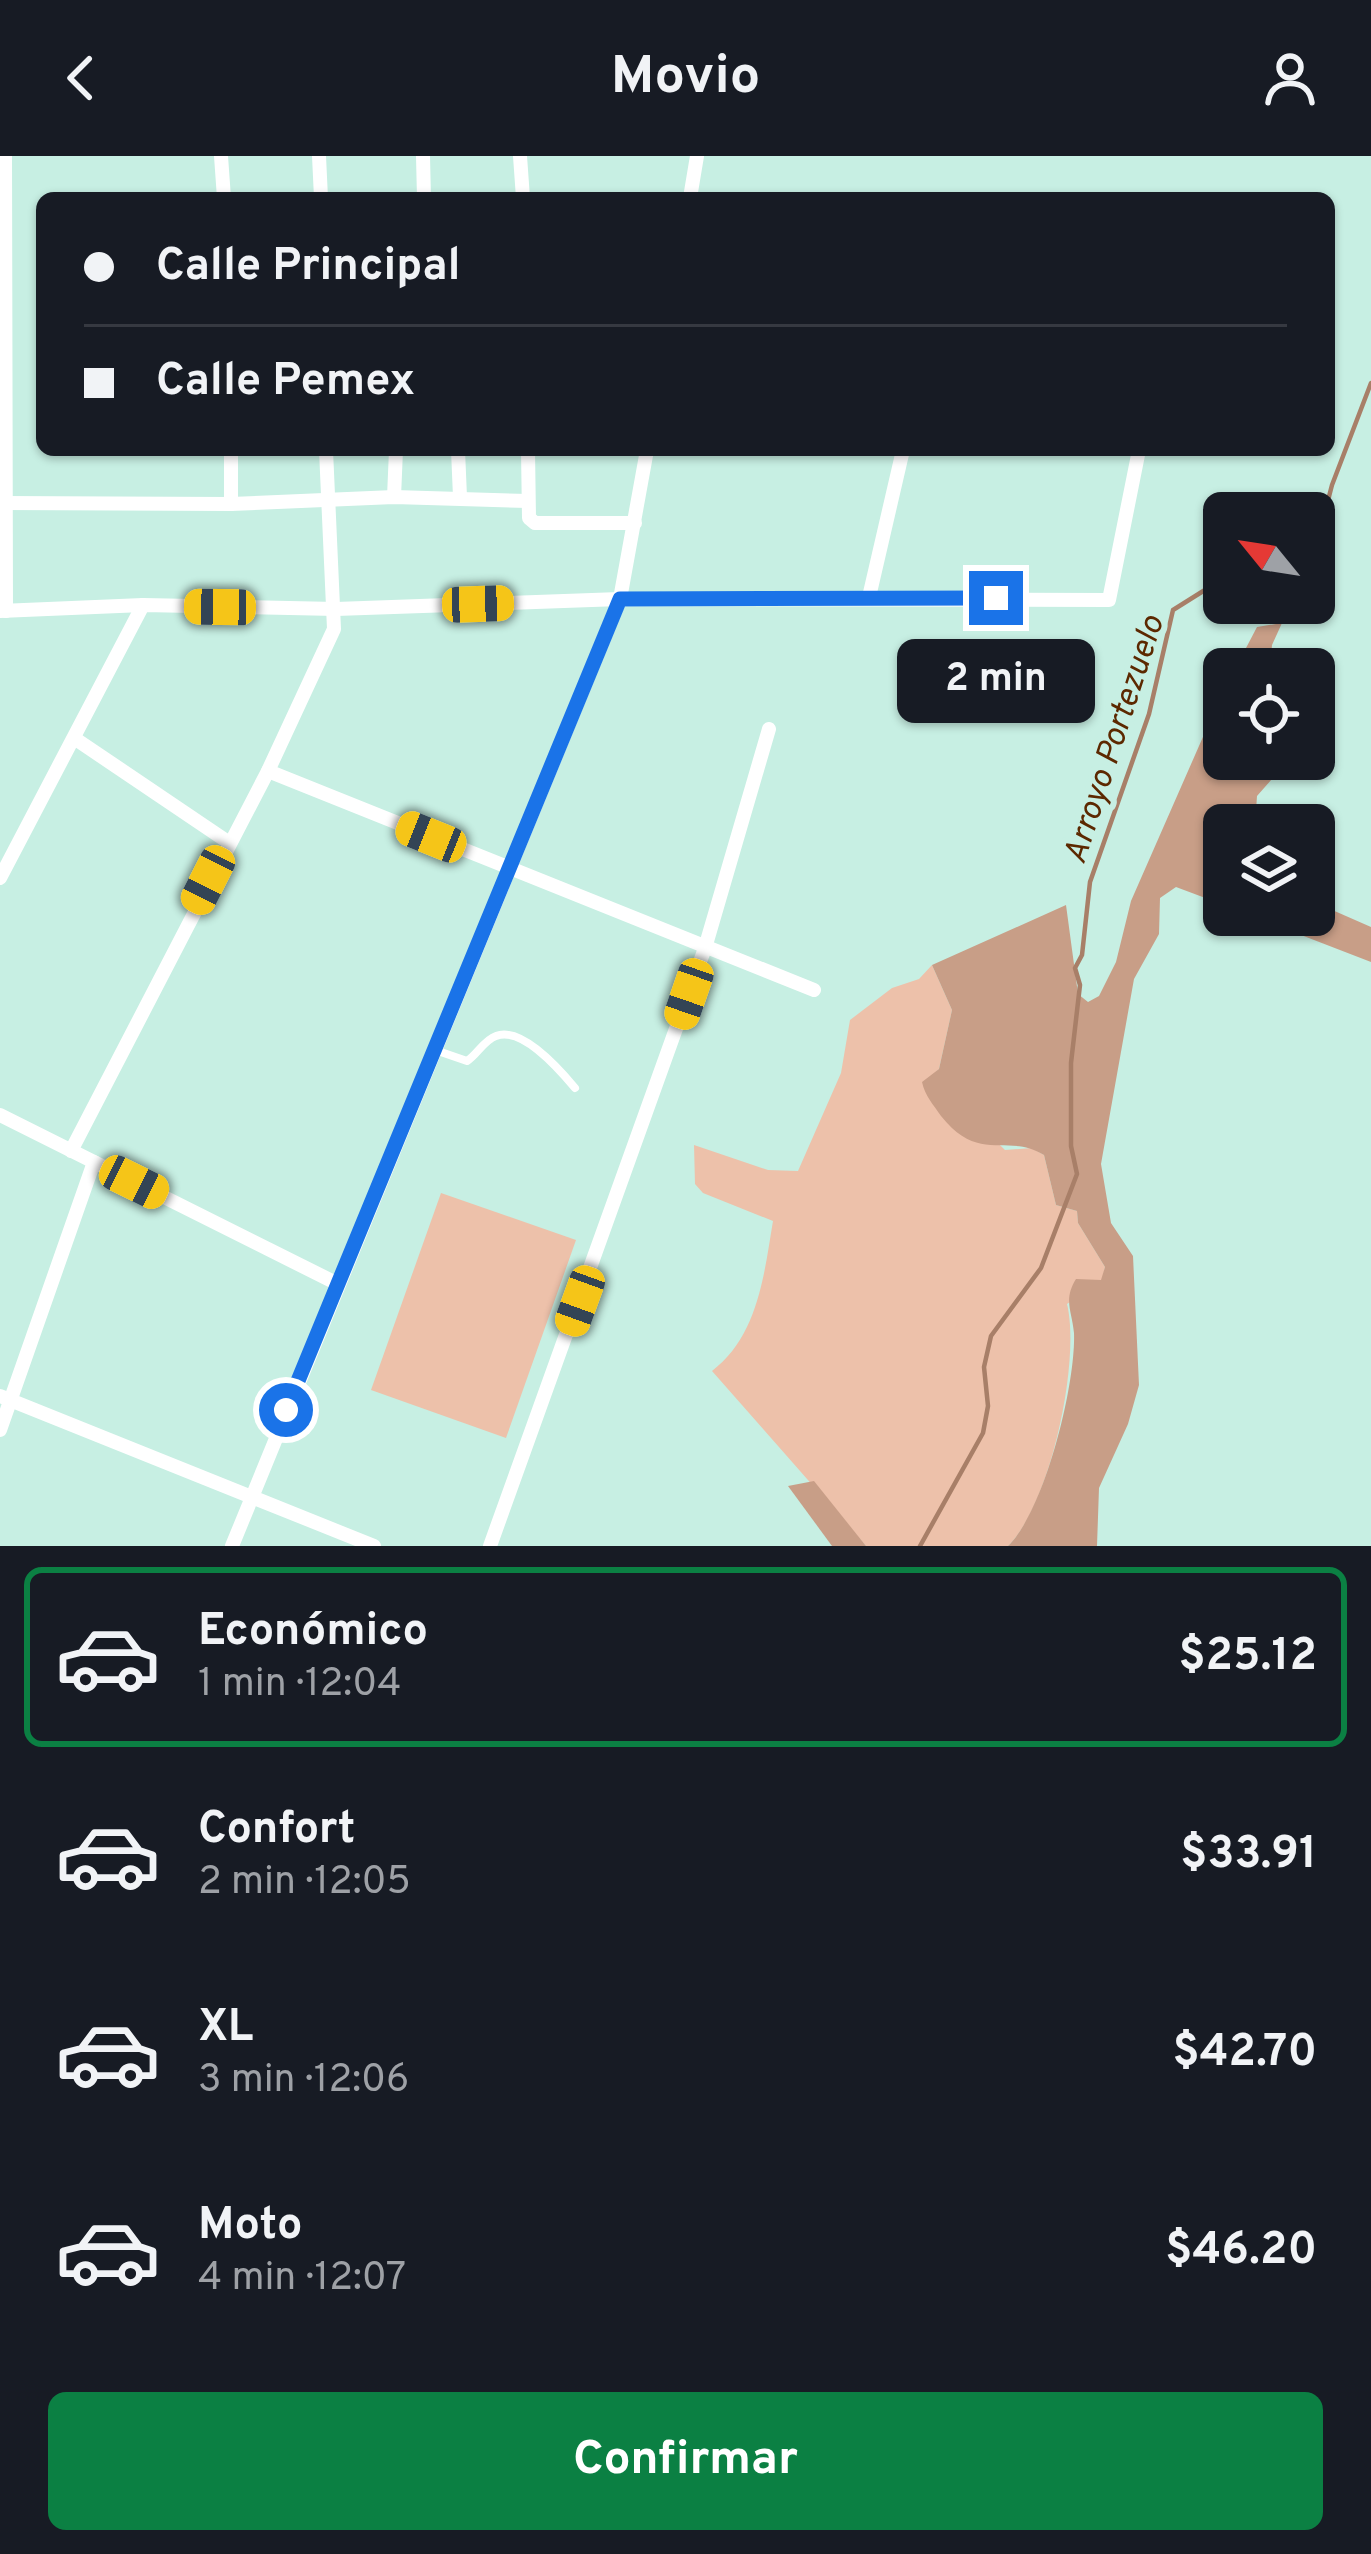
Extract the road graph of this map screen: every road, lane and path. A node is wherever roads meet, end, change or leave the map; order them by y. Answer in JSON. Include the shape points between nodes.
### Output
{"nodes":[{"id":1,"x":5,"y":156,"type":"edge"},
{"id":2,"x":221,"y":156,"type":"edge"},
{"id":3,"x":319,"y":156,"type":"edge"},
{"id":4,"x":423,"y":156,"type":"edge"},
{"id":5,"x":520,"y":156,"type":"edge"},
{"id":6,"x":697,"y":156,"type":"edge"},
{"id":7,"x":224,"y":192,"type":"edge"},
{"id":8,"x":321,"y":192,"type":"edge"},
{"id":9,"x":424,"y":192,"type":"edge"},
{"id":10,"x":523,"y":192,"type":"edge"},
{"id":11,"x":691,"y":192,"type":"edge"},
{"id":12,"x":231,"y":456,"type":"edge"},
{"id":13,"x":326,"y":456,"type":"edge"},
{"id":14,"x":396,"y":456,"type":"edge"},
{"id":15,"x":458,"y":456,"type":"edge"},
{"id":16,"x":528,"y":456,"type":"edge"},
{"id":17,"x":646,"y":456,"type":"edge"},
{"id":18,"x":903,"y":456,"type":"edge"},
{"id":19,"x":1137,"y":456,"type":"edge"},
{"id":20,"x":394,"y":496,"type":"junction"},
{"id":21,"x":460,"y":497,"type":"junction"},
{"id":22,"x":528,"y":501,"type":"junction"},
{"id":23,"x":327,"y":502,"type":"junction"},
{"id":24,"x":2,"y":503,"type":"edge"},
{"id":25,"x":231,"y":504,"type":"junction"},
{"id":26,"x":634,"y":523,"type":"junction"},
{"id":27,"x":868,"y":597,"type":"junction"},
{"id":28,"x":620,"y":599,"type":"junction"},
{"id":29,"x":143,"y":605,"type":"junction"},
{"id":30,"x":336,"y":609,"type":"junction"},
{"id":31,"x":3,"y":611,"type":"edge"},
{"id":32,"x":769,"y":729,"type":"dead end"},
{"id":33,"x":76,"y":740,"type":"junction"},
{"id":34,"x":268,"y":770,"type":"junction"},
{"id":35,"x":228,"y":842,"type":"junction"},
{"id":36,"x":513,"y":871,"type":"junction"},
{"id":37,"x":0,"y":878,"type":"edge"},
{"id":38,"x":705,"y":949,"type":"junction"},
{"id":39,"x":814,"y":990,"type":"dead end"},
{"id":40,"x":434,"y":1049,"type":"junction"},
{"id":41,"x":575,"y":1088,"type":"dead end"},
{"id":42,"x":0,"y":1115,"type":"edge"},
{"id":43,"x":71,"y":1151,"type":"junction"},
{"id":44,"x":94,"y":1162,"type":"junction"},
{"id":45,"x":336,"y":1282,"type":"junction"},
{"id":46,"x":5,"y":1399,"type":"edge"},
{"id":47,"x":0,"y":1430,"type":"edge"},
{"id":48,"x":252,"y":1495,"type":"junction"},
{"id":49,"x":232,"y":1546,"type":"edge"},
{"id":50,"x":374,"y":1546,"type":"edge"},
{"id":51,"x":490,"y":1546,"type":"edge"}],
"edges":[{"from":1,"to":24,"type":"street"},
{"from":2,"to":7,"type":"street"},
{"from":3,"to":8,"type":"street"},
{"from":4,"to":9,"type":"street"},
{"from":5,"to":10,"type":"street"},
{"from":6,"to":11,"type":"street"},
{"from":12,"to":25,"type":"street"},
{"from":13,"to":23,"type":"street"},
{"from":14,"to":20,"type":"street"},
{"from":15,"to":21,"type":"street"},
{"from":16,"to":22,"type":"street"},
{"from":17,"to":26,"type":"street"},
{"from":18,"to":27,"type":"street"},
{"from":19,"to":27,"type":"street","via":[[1109,600]]},
{"from":20,"to":21,"type":"street"},
{"from":20,"to":23,"type":"street"},
{"from":21,"to":22,"type":"street"},
{"from":22,"to":26,"type":"street","via":[[529,518],[551,525]]},
{"from":23,"to":25,"type":"street"},
{"from":23,"to":30,"type":"street"},
{"from":24,"to":25,"type":"street"},
{"from":24,"to":31,"type":"street"},
{"from":26,"to":28,"type":"street"},
{"from":27,"to":28,"type":"street"},
{"from":28,"to":30,"type":"street"},
{"from":28,"to":36,"type":"street"},
{"from":29,"to":30,"type":"street"},
{"from":29,"to":31,"type":"street"},
{"from":29,"to":33,"type":"street"},
{"from":30,"to":34,"type":"street"},
{"from":32,"to":38,"type":"street"},
{"from":33,"to":35,"type":"street"},
{"from":33,"to":37,"type":"street"},
{"from":34,"to":35,"type":"street"},
{"from":34,"to":36,"type":"street"},
{"from":35,"to":43,"type":"street"},
{"from":36,"to":38,"type":"street"},
{"from":36,"to":40,"type":"street"},
{"from":38,"to":39,"type":"street"},
{"from":38,"to":51,"type":"street"},
{"from":40,"to":41,"type":"lane","via":[[467,1061],[492,1037],[507,1035]]},
{"from":40,"to":45,"type":"street"},
{"from":42,"to":43,"type":"street"},
{"from":43,"to":44,"type":"street"},
{"from":44,"to":45,"type":"street"},
{"from":44,"to":46,"type":"street"},
{"from":45,"to":48,"type":"street"},
{"from":46,"to":47,"type":"street"},
{"from":46,"to":48,"type":"street"},
{"from":48,"to":49,"type":"street"},
{"from":48,"to":50,"type":"street"}]}
